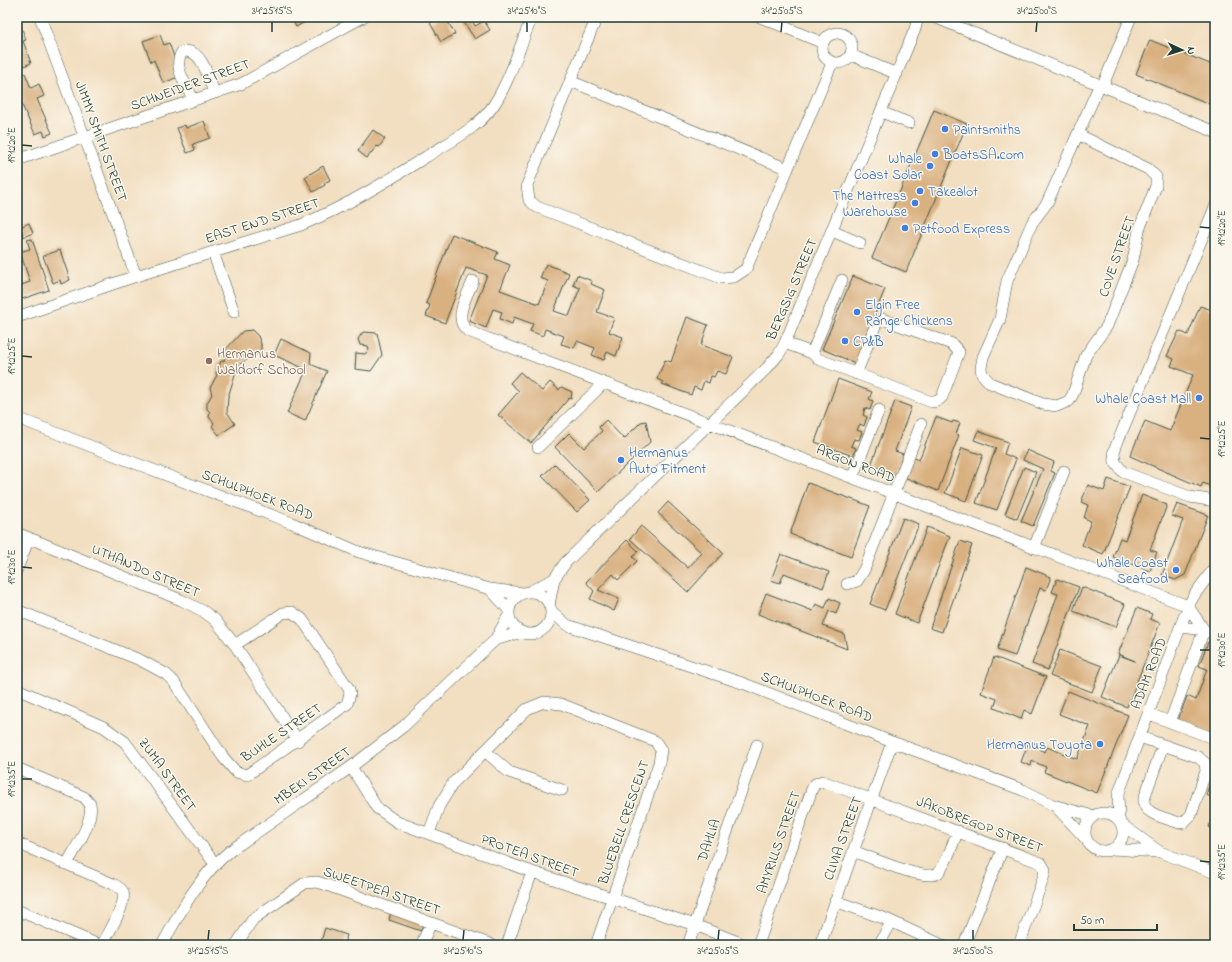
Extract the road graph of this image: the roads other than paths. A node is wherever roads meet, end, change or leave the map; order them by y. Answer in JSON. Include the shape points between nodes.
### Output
{"nodes":[{"id":1,"x":40,"y":17,"type":"edge"},
{"id":2,"x":363,"y":17,"type":"edge"},
{"id":3,"x":532,"y":17,"type":"edge"},
{"id":4,"x":597,"y":17,"type":"edge"},
{"id":5,"x":760,"y":17,"type":"edge"},
{"id":6,"x":918,"y":17,"type":"edge"},
{"id":7,"x":923,"y":17,"type":"edge"},
{"id":8,"x":934,"y":17,"type":"edge"},
{"id":9,"x":1131,"y":17,"type":"edge"},
{"id":10,"x":915,"y":29,"type":"junction"},
{"id":11,"x":823,"y":43,"type":"junction"},
{"id":12,"x":851,"y":55,"type":"junction"},
{"id":13,"x":832,"y":63,"type":"junction"},
{"id":14,"x":897,"y":74,"type":"junction"},
{"id":15,"x":570,"y":82,"type":"junction"},
{"id":16,"x":1102,"y":85,"type":"junction"},
{"id":17,"x":214,"y":93,"type":"junction"},
{"id":18,"x":194,"y":100,"type":"junction"},
{"id":19,"x":881,"y":112,"type":"junction"},
{"id":20,"x":909,"y":123,"type":"dead end"},
{"id":21,"x":1215,"y":132,"type":"edge"},
{"id":22,"x":1079,"y":135,"type":"junction"},
{"id":23,"x":85,"y":136,"type":"junction"},
{"id":24,"x":17,"y":160,"type":"edge"},
{"id":25,"x":788,"y":169,"type":"junction"},
{"id":26,"x":1215,"y":208,"type":"edge"},
{"id":27,"x":832,"y":231,"type":"junction"},
{"id":28,"x":860,"y":243,"type":"dead end"},
{"id":29,"x":213,"y":252,"type":"junction"},
{"id":30,"x":136,"y":276,"type":"junction"},
{"id":31,"x":842,"y":280,"type":"dead end"},
{"id":32,"x":473,"y":281,"type":"dead end"},
{"id":33,"x":234,"y":312,"type":"dead end"},
{"id":34,"x":17,"y":317,"type":"edge"},
{"id":35,"x":786,"y":343,"type":"junction"},
{"id":36,"x":812,"y":353,"type":"junction"},
{"id":37,"x":856,"y":374,"type":"junction"},
{"id":38,"x":604,"y":383,"type":"junction"},
{"id":39,"x":880,"y":410,"type":"dead end"},
{"id":40,"x":17,"y":418,"type":"edge"},
{"id":41,"x":710,"y":424,"type":"junction"},
{"id":42,"x":921,"y":424,"type":"dead end"},
{"id":43,"x":538,"y":447,"type":"dead end"},
{"id":44,"x":1064,"y":471,"type":"dead end"},
{"id":45,"x":852,"y":478,"type":"junction"},
{"id":46,"x":893,"y":494,"type":"junction"},
{"id":47,"x":1215,"y":501,"type":"edge"},
{"id":48,"x":17,"y":533,"type":"edge"},
{"id":49,"x":30,"y":538,"type":"junction"},
{"id":50,"x":1034,"y":548,"type":"junction"},
{"id":51,"x":1215,"y":567,"type":"edge"},
{"id":52,"x":17,"y":569,"type":"edge"},
{"id":53,"x":554,"y":579,"type":"junction"},
{"id":54,"x":847,"y":584,"type":"dead end"},
{"id":55,"x":490,"y":589,"type":"junction"},
{"id":56,"x":526,"y":593,"type":"junction"},
{"id":57,"x":1188,"y":606,"type":"junction"},
{"id":58,"x":550,"y":608,"type":"junction"},
{"id":59,"x":17,"y":610,"type":"edge"},
{"id":60,"x":509,"y":613,"type":"junction"},
{"id":61,"x":567,"y":625,"type":"junction"},
{"id":62,"x":1182,"y":627,"type":"junction"},
{"id":63,"x":544,"y":628,"type":"junction"},
{"id":64,"x":1204,"y":630,"type":"junction"},
{"id":65,"x":522,"y":632,"type":"junction"},
{"id":66,"x":1215,"y":634,"type":"edge"},
{"id":67,"x":494,"y":640,"type":"junction"},
{"id":68,"x":235,"y":645,"type":"junction"},
{"id":69,"x":17,"y":689,"type":"edge"},
{"id":70,"x":1149,"y":714,"type":"junction"},
{"id":71,"x":1170,"y":722,"type":"junction"},
{"id":72,"x":1140,"y":736,"type":"junction"},
{"id":73,"x":1215,"y":739,"type":"edge"},
{"id":74,"x":298,"y":741,"type":"junction"},
{"id":75,"x":892,"y":742,"type":"junction"},
{"id":76,"x":1163,"y":744,"type":"junction"},
{"id":77,"x":757,"y":745,"type":"dead end"},
{"id":78,"x":486,"y":752,"type":"junction"},
{"id":79,"x":351,"y":767,"type":"junction"},
{"id":80,"x":17,"y":768,"type":"edge"},
{"id":81,"x":562,"y":790,"type":"dead end"},
{"id":82,"x":1118,"y":795,"type":"junction"},
{"id":83,"x":872,"y":798,"type":"junction"},
{"id":84,"x":1053,"y":805,"type":"junction"},
{"id":85,"x":1095,"y":815,"type":"junction"},
{"id":86,"x":1120,"y":822,"type":"junction"},
{"id":87,"x":958,"y":831,"type":"junction"},
{"id":88,"x":429,"y":833,"type":"junction"},
{"id":89,"x":1086,"y":839,"type":"junction"},
{"id":90,"x":17,"y":843,"type":"edge"},
{"id":91,"x":1003,"y":848,"type":"junction"},
{"id":92,"x":1113,"y":849,"type":"junction"},
{"id":93,"x":853,"y":851,"type":"junction"},
{"id":94,"x":1160,"y":852,"type":"junction"},
{"id":95,"x":67,"y":864,"type":"junction"},
{"id":96,"x":215,"y":864,"type":"junction"},
{"id":97,"x":532,"y":872,"type":"junction"},
{"id":98,"x":1215,"y":873,"type":"edge"},
{"id":99,"x":612,"y":899,"type":"junction"},
{"id":100,"x":835,"y":902,"type":"junction"},
{"id":101,"x":17,"y":910,"type":"edge"},
{"id":102,"x":891,"y":922,"type":"junction"},
{"id":103,"x":431,"y":923,"type":"junction"},
{"id":104,"x":695,"y":925,"type":"junction"},
{"id":105,"x":99,"y":945,"type":"edge"},
{"id":106,"x":102,"y":945,"type":"edge"},
{"id":107,"x":162,"y":945,"type":"edge"},
{"id":108,"x":236,"y":945,"type":"edge"},
{"id":109,"x":421,"y":945,"type":"edge"},
{"id":110,"x":492,"y":945,"type":"edge"},
{"id":111,"x":507,"y":945,"type":"edge"},
{"id":112,"x":596,"y":945,"type":"edge"},
{"id":113,"x":688,"y":945,"type":"edge"},
{"id":114,"x":746,"y":945,"type":"edge"},
{"id":115,"x":758,"y":945,"type":"edge"},
{"id":116,"x":820,"y":945,"type":"edge"},
{"id":117,"x":879,"y":945,"type":"edge"},
{"id":118,"x":942,"y":945,"type":"edge"},
{"id":119,"x":964,"y":945,"type":"edge"},
{"id":120,"x":1019,"y":945,"type":"edge"}],
"edges":[{"from":1,"to":23,"type":"street","name":"JIMMY SMITH STREET"},
{"from":2,"to":17,"type":"street","name":"SCHNEIDER STREET","via":[[256,78]]},
{"from":3,"to":29,"type":"street","name":"EAST END STREET","via":[[493,106],[477,124],[350,203],[302,225]]},
{"from":4,"to":15,"type":"street"},
{"from":5,"to":11,"type":"street"},
{"from":6,"to":10,"type":"street","name":"BERGSIG STREET"},
{"from":7,"to":10,"type":"street","name":"BERGSIG STREET"},
{"from":8,"to":16,"type":"street"},
{"from":9,"to":16,"type":"street","name":"COVE STREET"},
{"from":10,"to":14,"type":"street","name":"BERGSIG STREET"},
{"from":11,"to":12,"type":"street","via":[[831,34],[843,34],[852,43]]},
{"from":11,"to":13,"type":"street","via":[[823,55]]},
{"from":12,"to":13,"type":"street","via":[[845,62]]},
{"from":12,"to":14,"type":"street"},
{"from":13,"to":25,"type":"street"},
{"from":14,"to":19,"type":"street","name":"BERGSIG STREET"},
{"from":15,"to":25,"type":"street"},
{"from":15,"to":25,"type":"street","via":[[527,185],[529,200],[537,207],[721,278],[730,278],[746,269]]},
{"from":16,"to":21,"type":"street"},
{"from":16,"to":22,"type":"street","name":"COVE STREET"},
{"from":17,"to":18,"type":"street","name":"SCHNEIDER STREET"},
{"from":17,"to":18,"type":"street","via":[[197,55],[189,51],[182,52],[179,65]]},
{"from":18,"to":23,"type":"street","name":"SCHNEIDER STREET"},
{"from":19,"to":20,"type":"street"},
{"from":19,"to":27,"type":"street","name":"BERGSIG STREET"},
{"from":22,"to":22,"type":"street","name":"COVE STREET","via":[[1047,204],[1032,223],[1007,280],[1000,319],[981,368],[982,374],[990,383],[1043,404],[1057,406],[1064,404],[1071,397],[1086,355],[1106,326],[1129,270],[1139,230],[1157,182],[1148,169]]},
{"from":23,"to":24,"type":"street","name":"SCHNEIDER STREET"},
{"from":23,"to":30,"type":"street","name":"JIMMY SMITH STREET"},
{"from":26,"to":47,"type":"street","via":[[1116,446],[1114,457],[1117,466],[1127,474],[1190,497]]},
{"from":27,"to":28,"type":"street"},
{"from":27,"to":35,"type":"street","name":"BERGSIG STREET"},
{"from":29,"to":30,"type":"street","name":"EAST END STREET"},
{"from":29,"to":33,"type":"street"},
{"from":30,"to":34,"type":"street","name":"EAST END STREET"},
{"from":31,"to":36,"type":"street"},
{"from":32,"to":38,"type":"street","name":"ARGON ROAD","via":[[461,313],[461,324],[468,331]]},
{"from":35,"to":36,"type":"street"},
{"from":35,"to":41,"type":"street","name":"BERGSIG STREET","via":[[773,361]]},
{"from":36,"to":37,"type":"street","via":[[818,359]]},
{"from":37,"to":37,"type":"street","via":[[876,324],[882,319],[952,344],[959,352],[942,397],[935,402]]},
{"from":38,"to":41,"type":"street","name":"ARGON ROAD"},
{"from":38,"to":43,"type":"street"},
{"from":39,"to":45,"type":"street"},
{"from":40,"to":55,"type":"street","name":"SCHULPHOEK ROAD","via":[[292,523],[359,552]]},
{"from":41,"to":45,"type":"street","name":"ARGON ROAD"},
{"from":41,"to":53,"type":"street","name":"BERGSIG STREET","via":[[566,562]]},
{"from":42,"to":46,"type":"street"},
{"from":44,"to":50,"type":"street"},
{"from":45,"to":46,"type":"street","name":"ARGON ROAD"},
{"from":46,"to":50,"type":"street","name":"ARGON ROAD"},
{"from":46,"to":54,"type":"street","via":[[864,570],[857,581]]},
{"from":48,"to":49,"type":"street","name":"UTHANDO STREET"},
{"from":49,"to":52,"type":"street"},
{"from":49,"to":68,"type":"street","name":"UTHANDO STREET","via":[[203,611],[215,620]]},
{"from":50,"to":57,"type":"street","name":"ARGON ROAD"},
{"from":51,"to":57,"type":"street","name":"ADAM ROAD"},
{"from":53,"to":56,"type":"street","name":"BERGSIG STREET"},
{"from":53,"to":58,"type":"street","name":"BERGSIG STREET"},
{"from":55,"to":56,"type":"street","name":"SCHULPHOEK ROAD"},
{"from":55,"to":60,"type":"street"},
{"from":56,"to":58,"type":"street","via":[[541,596]]},
{"from":56,"to":60,"type":"street","via":[[513,601]]},
{"from":57,"to":62,"type":"street","name":"ADAM ROAD"},
{"from":57,"to":64,"type":"street"},
{"from":58,"to":61,"type":"street","name":"SCHULPHOEK ROAD"},
{"from":58,"to":63,"type":"street","via":[[550,618]]},
{"from":59,"to":74,"type":"street","name":"BUHLE STREET","via":[[140,660],[166,674],[174,682],[223,756],[240,774],[248,775]]},
{"from":60,"to":65,"type":"street","via":[[513,625]]},
{"from":60,"to":67,"type":"street","name":"MBEKI STREET"},
{"from":61,"to":63,"type":"street","name":"SCHULPHOEK ROAD"},
{"from":61,"to":75,"type":"street","name":"SCHULPHOEK ROAD","via":[[745,684]]},
{"from":62,"to":64,"type":"street"},
{"from":62,"to":70,"type":"street","name":"ADAM ROAD"},
{"from":63,"to":65,"type":"street","via":[[534,633]]},
{"from":64,"to":66,"type":"street"},
{"from":64,"to":71,"type":"street"},
{"from":65,"to":67,"type":"street","name":"MBEKI STREET"},
{"from":67,"to":79,"type":"street","name":"MBEKI STREET","via":[[404,726]]},
{"from":68,"to":74,"type":"street","name":"UTHANDO STREET"},
{"from":68,"to":74,"type":"street","name":"BUHLE STREET","via":[[283,613],[292,612],[302,619],[349,689],[347,704]]},
{"from":69,"to":96,"type":"street","name":"ZUMA STREET","via":[[104,727],[125,742]]},
{"from":70,"to":71,"type":"street"},
{"from":70,"to":72,"type":"street","name":"ADAM ROAD"},
{"from":71,"to":73,"type":"street"},
{"from":72,"to":76,"type":"street"},
{"from":72,"to":82,"type":"street","name":"ADAM ROAD"},
{"from":75,"to":83,"type":"street","name":"CLIVIA STREET"},
{"from":75,"to":84,"type":"street","name":"SCHULPHOEK ROAD","via":[[1023,790]]},
{"from":76,"to":76,"type":"street","via":[[1144,799],[1144,806],[1152,813],[1179,823],[1184,822],[1191,816],[1206,767],[1203,760],[1198,757]]},
{"from":77,"to":104,"type":"street","name":"DAHLIA"},
{"from":78,"to":81,"type":"street","via":[[509,772]]},
{"from":78,"to":88,"type":"street","name":"BLUEBELL CRESCENT","via":[[453,783],[439,806]]},
{"from":78,"to":99,"type":"street","name":"BLUEBELL CRESCENT","via":[[527,709],[544,702],[561,704],[655,741],[661,750],[659,763]]},
{"from":79,"to":88,"type":"street","name":"PROTEA STREET","via":[[377,808],[386,816]]},
{"from":79,"to":96,"type":"street","name":"MBEKI STREET"},
{"from":80,"to":95,"type":"street","via":[[84,797],[90,804],[87,824]]},
{"from":82,"to":85,"type":"street","name":"ADAM ROAD"},
{"from":82,"to":86,"type":"street","name":"ADAM ROAD"},
{"from":83,"to":87,"type":"street","name":"JAKOBREGOP STREET"},
{"from":83,"to":93,"type":"street","name":"CLIVIA STREET"},
{"from":83,"to":115,"type":"street","name":"AMYRILLS STREET","via":[[826,782],[815,784]]},
{"from":84,"to":85,"type":"street","name":"SCHULPHOEK ROAD"},
{"from":84,"to":89,"type":"street","name":"SCHULPHOEK ROAD"},
{"from":85,"to":86,"type":"street","via":[[1109,813]]},
{"from":85,"to":89,"type":"street","via":[[1085,826]]},
{"from":86,"to":92,"type":"street","via":[[1123,830],[1121,841]]},
{"from":86,"to":94,"type":"street"},
{"from":87,"to":91,"type":"street","name":"JAKOBREGOP STREET"},
{"from":87,"to":93,"type":"street","via":[[942,866],[933,875],[921,875]]},
{"from":88,"to":97,"type":"street","name":"PROTEA STREET"},
{"from":89,"to":92,"type":"street","via":[[1088,844],[1097,850]]},
{"from":90,"to":95,"type":"street"},
{"from":91,"to":119,"type":"street"},
{"from":91,"to":120,"type":"street","name":"JAKOBREGOP STREET","via":[[1036,860],[1045,870]]},
{"from":92,"to":94,"type":"street"},
{"from":93,"to":100,"type":"street","name":"CLIVIA STREET"},
{"from":94,"to":98,"type":"street"},
{"from":95,"to":106,"type":"street","via":[[113,884],[123,893],[121,906]]},
{"from":96,"to":107,"type":"street","name":"MBEKI STREET","via":[[200,880]]},
{"from":97,"to":99,"type":"street","name":"PROTEA STREET"},
{"from":97,"to":111,"type":"street"},
{"from":99,"to":104,"type":"street","name":"PROTEA STREET"},
{"from":99,"to":112,"type":"street","name":"BLUEBELL CRESCENT"},
{"from":100,"to":102,"type":"street"},
{"from":100,"to":116,"type":"street","name":"CLIVIA STREET"},
{"from":101,"to":105,"type":"street"},
{"from":102,"to":117,"type":"street"},
{"from":102,"to":118,"type":"street"},
{"from":103,"to":108,"type":"street","name":"SWEETPEA STREET","via":[[324,884],[311,882],[253,920]]},
{"from":103,"to":109,"type":"street"},
{"from":103,"to":110,"type":"street","name":"SWEETPEA STREET"},
{"from":104,"to":113,"type":"street","name":"DAHLIA"},
{"from":104,"to":114,"type":"street","name":"PROTEA STREET"}]}
